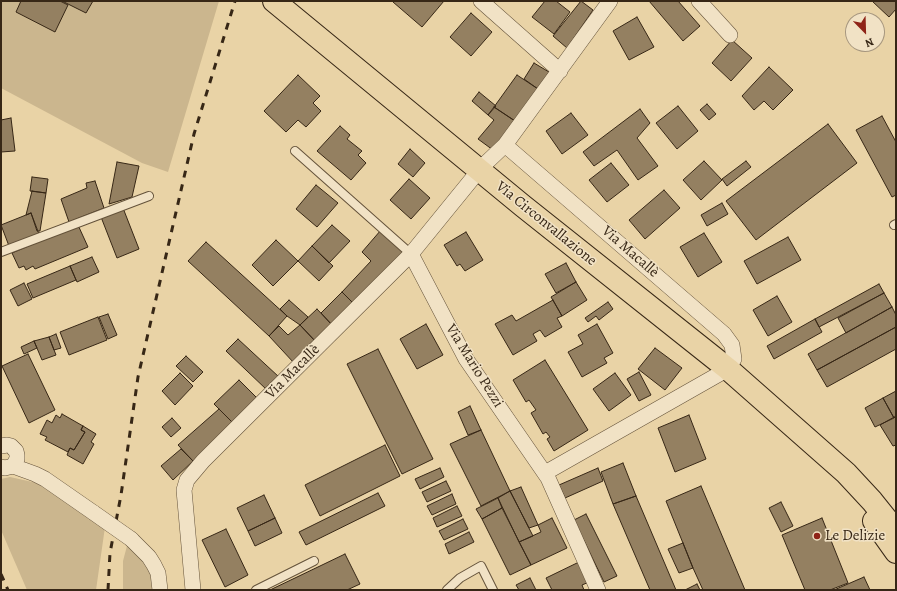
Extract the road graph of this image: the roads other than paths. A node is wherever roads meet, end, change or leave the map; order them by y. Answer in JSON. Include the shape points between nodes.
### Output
{"nodes":[{"id":1,"x":481,"y":1,"type":"edge"},
{"id":2,"x":610,"y":1,"type":"edge"},
{"id":3,"x":699,"y":1,"type":"edge"},
{"id":4,"x":278,"y":4,"type":"edge"},
{"id":5,"x":730,"y":35,"type":"dead end"},
{"id":6,"x":560,"y":71,"type":"junction"},
{"id":7,"x":505,"y":145,"type":"junction"},
{"id":8,"x":295,"y":150,"type":"dead end"},
{"id":9,"x":486,"y":163,"type":"dead end"},
{"id":10,"x":472,"y":179,"type":"dead end"},
{"id":11,"x":149,"y":196,"type":"dead end"},
{"id":12,"x":1,"y":252,"type":"edge"},
{"id":13,"x":411,"y":254,"type":"junction"},
{"id":14,"x":728,"y":369,"type":"junction"},
{"id":15,"x":2,"y":443,"type":"edge"},
{"id":16,"x":817,"y":448,"type":"junction"},
{"id":17,"x":7,"y":466,"type":"edge"},
{"id":18,"x":545,"y":473,"type":"junction"},
{"id":19,"x":896,"y":531,"type":"edge"},
{"id":20,"x":896,"y":552,"type":"edge"},
{"id":21,"x":314,"y":561,"type":"dead end"},
{"id":22,"x":160,"y":590,"type":"edge"},
{"id":23,"x":193,"y":590,"type":"edge"},
{"id":24,"x":256,"y":590,"type":"edge"},
{"id":25,"x":448,"y":590,"type":"edge"},
{"id":26,"x":492,"y":590,"type":"edge"},
{"id":27,"x":598,"y":590,"type":"edge"}],
"edges":[{"from":1,"to":6,"type":"street"},
{"from":2,"to":6,"type":"street"},
{"from":3,"to":5,"type":"street"},
{"from":4,"to":14,"type":"main road","name":"Via Circonvallazione","via":[[523,206]]},
{"from":6,"to":7,"type":"street"},
{"from":7,"to":9,"type":"street"},
{"from":7,"to":14,"type":"street","name":"Via Macallè","via":[[724,334],[732,345],[734,359]]},
{"from":8,"to":13,"type":"lane"},
{"from":10,"to":13,"type":"street","name":"Via Macallè"},
{"from":11,"to":12,"type":"lane"},
{"from":13,"to":18,"type":"street","name":"Via Mario Pezzi","via":[[466,358]]},
{"from":13,"to":23,"type":"street","name":"Via Macallè","via":[[203,461],[187,480],[184,490]]},
{"from":14,"to":16,"type":"main road","name":"Via Circonvallazione"},
{"from":14,"to":18,"type":"street"},
{"from":15,"to":17,"type":"street","via":[[16,451],[17,459]]},
{"from":16,"to":19,"type":"main road","name":"Via Circonvallazione","via":[[846,473]]},
{"from":16,"to":20,"type":"main road","name":"Via Circonvallazione"},
{"from":17,"to":22,"type":"street","bridge":true,"via":[[45,479],[131,539],[154,564]]},
{"from":18,"to":27,"type":"street","name":"Via Mario Pezzi"},
{"from":21,"to":24,"type":"lane"},
{"from":25,"to":26,"type":"lane","via":[[460,578],[481,566]]}]}
